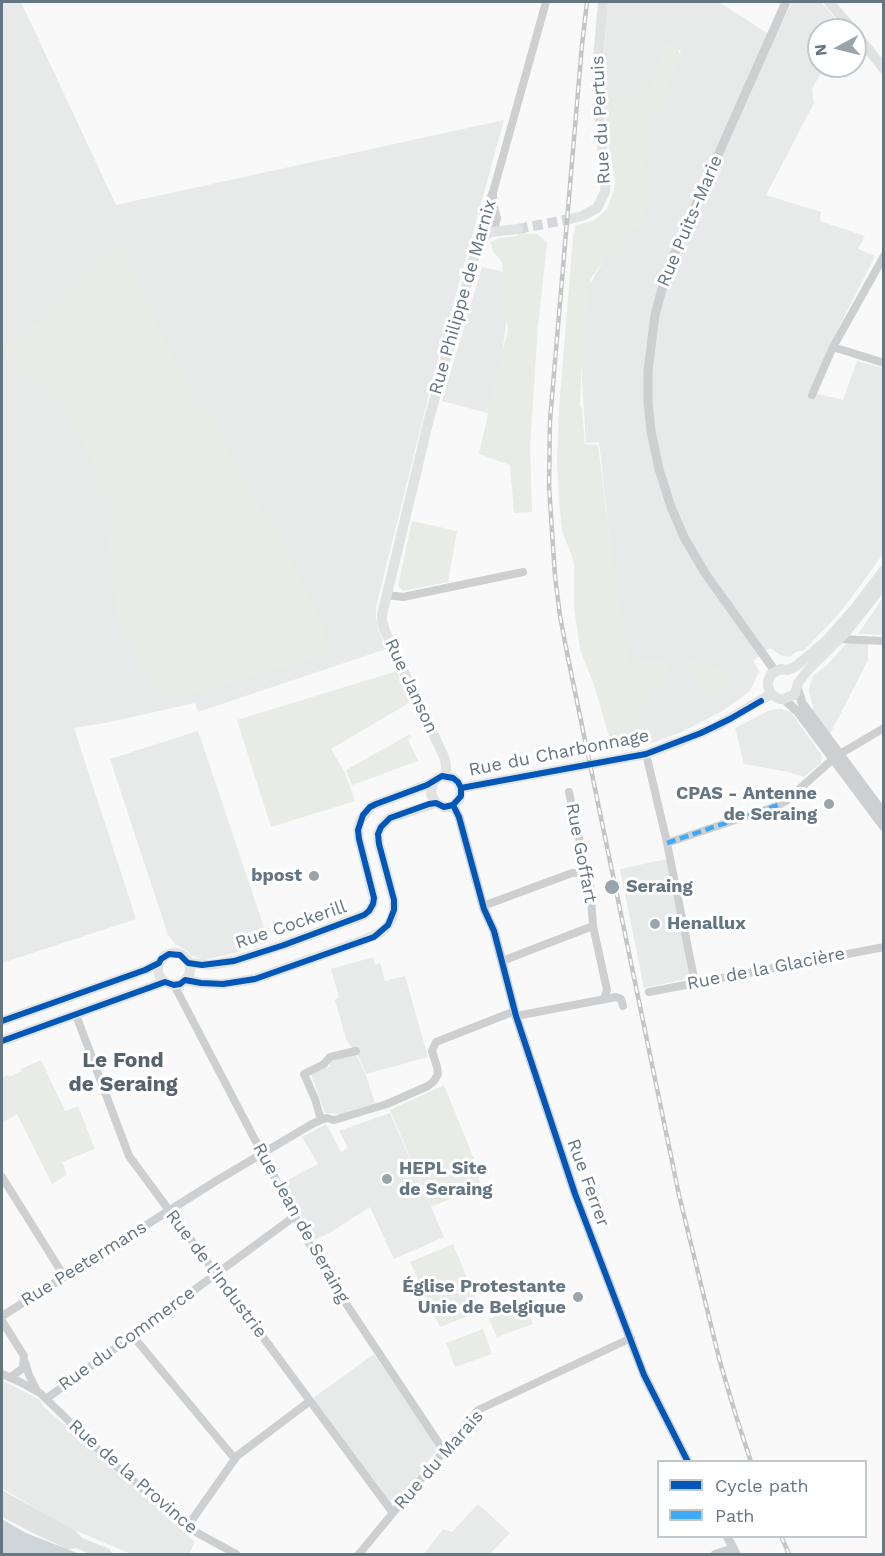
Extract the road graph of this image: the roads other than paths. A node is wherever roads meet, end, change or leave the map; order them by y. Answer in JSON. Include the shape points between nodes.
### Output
{"nodes":[{"id":1,"x":546,"y":2,"type":"edge"},
{"id":2,"x":603,"y":2,"type":"edge"},
{"id":3,"x":786,"y":2,"type":"edge"},
{"id":4,"x":829,"y":2,"type":"edge"},
{"id":5,"x":842,"y":18,"type":"edge"},
{"id":6,"x":867,"y":48,"type":"edge"},
{"id":7,"x":883,"y":67,"type":"edge"},
{"id":8,"x":493,"y":192,"type":"junction"},
{"id":9,"x":496,"y":215,"type":"junction"},
{"id":10,"x":570,"y":219,"type":"tunnel mouth"},
{"id":11,"x":482,"y":224,"type":"junction"},
{"id":12,"x":514,"y":230,"type":"joint"},
{"id":13,"x":491,"y":232,"type":"junction"},
{"id":14,"x":475,"y":254,"type":"junction"},
{"id":15,"x":884,"y":256,"type":"edge"},
{"id":16,"x":833,"y":347,"type":"junction"},
{"id":17,"x":884,"y":363,"type":"edge"},
{"id":18,"x":812,"y":395,"type":"dead end"},
{"id":19,"x":884,"y":570,"type":"edge"},
{"id":20,"x":523,"y":572,"type":"dead end"},
{"id":21,"x":884,"y":584,"type":"edge"},
{"id":22,"x":387,"y":595,"type":"junction"},
{"id":23,"x":840,"y":639,"type":"junction"},
{"id":24,"x":884,"y":641,"type":"edge"},
{"id":25,"x":788,"y":670,"type":"junction"},
{"id":26,"x":775,"y":671,"type":"junction"},
{"id":27,"x":797,"y":685,"type":"junction"},
{"id":28,"x":771,"y":694,"type":"junction"},
{"id":29,"x":784,"y":699,"type":"junction"},
{"id":30,"x":884,"y":728,"type":"edge"},
{"id":31,"x":646,"y":754,"type":"junction"},
{"id":32,"x":837,"y":756,"type":"junction"},
{"id":33,"x":447,"y":776,"type":"junction"},
{"id":34,"x":433,"y":783,"type":"junction"},
{"id":35,"x":461,"y":788,"type":"junction"},
{"id":36,"x":569,"y":792,"type":"dead end"},
{"id":37,"x":436,"y":803,"type":"junction"},
{"id":38,"x":453,"y":805,"type":"junction"},
{"id":39,"x":884,"y":814,"type":"edge"},
{"id":40,"x":884,"y":827,"type":"edge"},
{"id":41,"x":667,"y":843,"type":"junction"},
{"id":42,"x":583,"y":873,"type":"junction"},
{"id":43,"x":483,"y":906,"type":"junction"},
{"id":44,"x":593,"y":926,"type":"junction"},
{"id":45,"x":884,"y":947,"type":"edge"},
{"id":46,"x":502,"y":961,"type":"junction"},
{"id":47,"x":159,"y":963,"type":"junction"},
{"id":48,"x":188,"y":963,"type":"junction"},
{"id":49,"x":185,"y":980,"type":"junction"},
{"id":50,"x":695,"y":983,"type":"junction"},
{"id":51,"x":169,"y":984,"type":"junction"},
{"id":52,"x":649,"y":992,"type":"dead end"},
{"id":53,"x":604,"y":999,"type":"junction"},
{"id":54,"x":623,"y":1006,"type":"dead end"},
{"id":55,"x":516,"y":1014,"type":"junction"},
{"id":56,"x":76,"y":1015,"type":"junction"},
{"id":57,"x":2,"y":1022,"type":"edge"},
{"id":58,"x":2,"y":1041,"type":"edge"},
{"id":59,"x":356,"y":1051,"type":"dead end"},
{"id":60,"x":321,"y":1120,"type":"junction"},
{"id":61,"x":262,"y":1153,"type":"junction"},
{"id":62,"x":2,"y":1177,"type":"edge"},
{"id":63,"x":169,"y":1211,"type":"junction"},
{"id":64,"x":294,"y":1216,"type":"junction"},
{"id":65,"x":216,"y":1274,"type":"junction"},
{"id":66,"x":64,"y":1276,"type":"junction"},
{"id":67,"x":2,"y":1316,"type":"edge"},
{"id":68,"x":2,"y":1321,"type":"edge"},
{"id":69,"x":132,"y":1335,"type":"junction"},
{"id":70,"x":631,"y":1338,"type":"junction"},
{"id":71,"x":24,"y":1360,"type":"junction"},
{"id":72,"x":2,"y":1374,"type":"edge"},
{"id":73,"x":11,"y":1377,"type":"junction"},
{"id":74,"x":37,"y":1391,"type":"junction"},
{"id":75,"x":46,"y":1399,"type":"junction"},
{"id":76,"x":310,"y":1401,"type":"junction"},
{"id":77,"x":444,"y":1450,"type":"junction"},
{"id":78,"x":235,"y":1459,"type":"junction"},
{"id":79,"x":687,"y":1460,"type":"edge"},
{"id":80,"x":2,"y":1497,"type":"edge"},
{"id":81,"x":2,"y":1510,"type":"edge"},
{"id":82,"x":393,"y":1513,"type":"junction"},
{"id":83,"x":187,"y":1527,"type":"junction"},
{"id":84,"x":79,"y":1543,"type":"junction"},
{"id":85,"x":734,"y":1551,"type":"edge"},
{"id":86,"x":106,"y":1554,"type":"edge"},
{"id":87,"x":236,"y":1554,"type":"edge"},
{"id":88,"x":359,"y":1554,"type":"edge"},
{"id":89,"x":716,"y":1554,"type":"edge"}],
"edges":[{"from":1,"to":8,"type":"street","name":"Rue Philippe de Marnix"},
{"from":2,"to":10,"type":"main road","name":"Rue du Pertuis","via":[[597,71],[605,192],[597,208]]},
{"from":3,"to":26,"type":"street","name":"Rue Puits-Marie","via":[[667,270],[653,326],[648,379],[654,448],[676,521],[705,573]]},
{"from":4,"to":5,"type":"main road"},
{"from":6,"to":7,"type":"main road"},
{"from":8,"to":9,"type":"street"},
{"from":8,"to":11,"type":"street","name":"Rue Philippe de Marnix"},
{"from":9,"to":12,"type":"street"},
{"from":9,"to":13,"type":"street"},
{"from":11,"to":13,"type":"street"},
{"from":11,"to":14,"type":"street","name":"Rue Philippe de Marnix"},
{"from":12,"to":13,"type":"main road"},
{"from":13,"to":14,"type":"main road","via":[[480,242]]},
{"from":14,"to":22,"type":"main road","name":"Rue Philippe de Marnix","via":[[429,419]]},
{"from":15,"to":16,"type":"street"},
{"from":16,"to":17,"type":"street"},
{"from":16,"to":18,"type":"street"},
{"from":19,"to":25,"type":"main road","via":[[832,635]]},
{"from":20,"to":22,"type":"street","via":[[403,597]]},
{"from":21,"to":23,"type":"main road"},
{"from":22,"to":33,"type":"main road","name":"Rue Janson","via":[[382,624],[445,759]]},
{"from":23,"to":24,"type":"street"},
{"from":23,"to":27,"type":"main road"},
{"from":25,"to":26,"type":"main road"},
{"from":25,"to":27,"type":"main road"},
{"from":26,"to":28,"type":"main road","via":[[768,682]]},
{"from":27,"to":29,"type":"main road","via":[[795,694]]},
{"from":27,"to":32,"type":"street","via":[[802,703]]},
{"from":28,"to":29,"type":"main road"},
{"from":28,"to":31,"type":"main road","name":"Rue du Charbonnage","via":[[717,726]]},
{"from":29,"to":32,"type":"street"},
{"from":30,"to":32,"type":"street"},
{"from":31,"to":35,"type":"main road","name":"Rue du Charbonnage"},
{"from":31,"to":41,"type":"street"},
{"from":32,"to":39,"type":"street"},
{"from":32,"to":40,"type":"street"},
{"from":32,"to":41,"type":"street","via":[[782,804]]},
{"from":33,"to":34,"type":"main road"},
{"from":33,"to":35,"type":"main road"},
{"from":34,"to":37,"type":"main road","via":[[431,794]]},
{"from":34,"to":48,"type":"main road","name":"Rue Cockerill","via":[[370,807],[360,821],[359,839],[374,898],[364,915],[234,961]]},
{"from":35,"to":38,"type":"main road","via":[[461,796]]},
{"from":36,"to":42,"type":"street","name":"Rue Goffart","via":[[585,866]]},
{"from":37,"to":38,"type":"main road","via":[[444,807]]},
{"from":37,"to":49,"type":"main road","via":[[390,818],[378,834],[394,900],[392,918],[381,932],[255,979],[223,984]]},
{"from":38,"to":43,"type":"street"},
{"from":41,"to":50,"type":"street"},
{"from":42,"to":43,"type":"street","via":[[572,873]]},
{"from":42,"to":44,"type":"street","name":"Rue Goffart","via":[[590,884]]},
{"from":43,"to":46,"type":"street","name":"Rue Ferrer"},
{"from":44,"to":46,"type":"street","name":"Rue Goffart"},
{"from":44,"to":53,"type":"street","via":[[607,990]]},
{"from":45,"to":50,"type":"street","name":"Rue de la Glacière"},
{"from":46,"to":55,"type":"street","name":"Rue Ferrer"},
{"from":47,"to":48,"type":"main road","via":[[174,954]]},
{"from":47,"to":51,"type":"main road","via":[[159,974]]},
{"from":47,"to":57,"type":"main road"},
{"from":48,"to":49,"type":"main road"},
{"from":49,"to":51,"type":"main road"},
{"from":50,"to":52,"type":"street","name":"Rue de la Glacière"},
{"from":51,"to":56,"type":"main road"},
{"from":51,"to":61,"type":"street","name":"Rue Jean de Seraing"},
{"from":53,"to":54,"type":"street","via":[[619,997]]},
{"from":53,"to":55,"type":"street"},
{"from":55,"to":60,"type":"street","name":"Rue Peetermans","via":[[436,1042],[432,1051],[438,1074],[431,1084],[387,1104],[334,1120]]},
{"from":55,"to":70,"type":"street","name":"Rue Ferrer","via":[[575,1194]]},
{"from":56,"to":58,"type":"main road"},
{"from":56,"to":63,"type":"street","name":"Rue de l'Industrie","via":[[127,1152]]},
{"from":59,"to":60,"type":"street","via":[[330,1057],[304,1074]]},
{"from":60,"to":61,"type":"street","name":"Rue Peetermans"},
{"from":61,"to":63,"type":"street","name":"Rue Peetermans"},
{"from":61,"to":64,"type":"street","name":"Rue Jean de Seraing"},
{"from":62,"to":66,"type":"street"},
{"from":63,"to":65,"type":"street","name":"Rue de l'Industrie"},
{"from":63,"to":66,"type":"street","name":"Rue Peetermans"},
{"from":64,"to":65,"type":"street","name":"Rue du Commerce"},
{"from":64,"to":77,"type":"street","name":"Rue Jean de Seraing","via":[[324,1272]]},
{"from":65,"to":69,"type":"street","name":"Rue du Commerce"},
{"from":65,"to":76,"type":"street","name":"Rue de l'Industrie"},
{"from":66,"to":67,"type":"street","name":"Rue Peetermans"},
{"from":68,"to":71,"type":"street","name":"Rue de la Province"},
{"from":69,"to":75,"type":"street","name":"Rue du Commerce"},
{"from":69,"to":78,"type":"street"},
{"from":70,"to":77,"type":"street","name":"Rue du Marais","via":[[478,1410]]},
{"from":70,"to":79,"type":"street","name":"Rue Ferrer","via":[[647,1382]]},
{"from":71,"to":73,"type":"street","via":[[21,1370]]},
{"from":71,"to":74,"type":"street","name":"Rue de la Province"},
{"from":72,"to":73,"type":"street","name":"Rue de la Province"},
{"from":73,"to":74,"type":"street","name":"Rue de la Province"},
{"from":74,"to":75,"type":"street","name":"Rue de la Province"},
{"from":75,"to":83,"type":"street","name":"Rue de la Province"},
{"from":76,"to":78,"type":"street"},
{"from":76,"to":82,"type":"street","name":"Rue de l'Industrie"},
{"from":77,"to":82,"type":"street","name":"Rue du Marais"},
{"from":78,"to":83,"type":"street"},
{"from":80,"to":84,"type":"main road"},
{"from":81,"to":84,"type":"main road","via":[[69,1543]]},
{"from":82,"to":88,"type":"street","name":"Rue du Marais"},
{"from":83,"to":87,"type":"street","name":"Rue de la Province"},
{"from":84,"to":86,"type":"main road"},
{"from":85,"to":89,"type":"street"}]}
